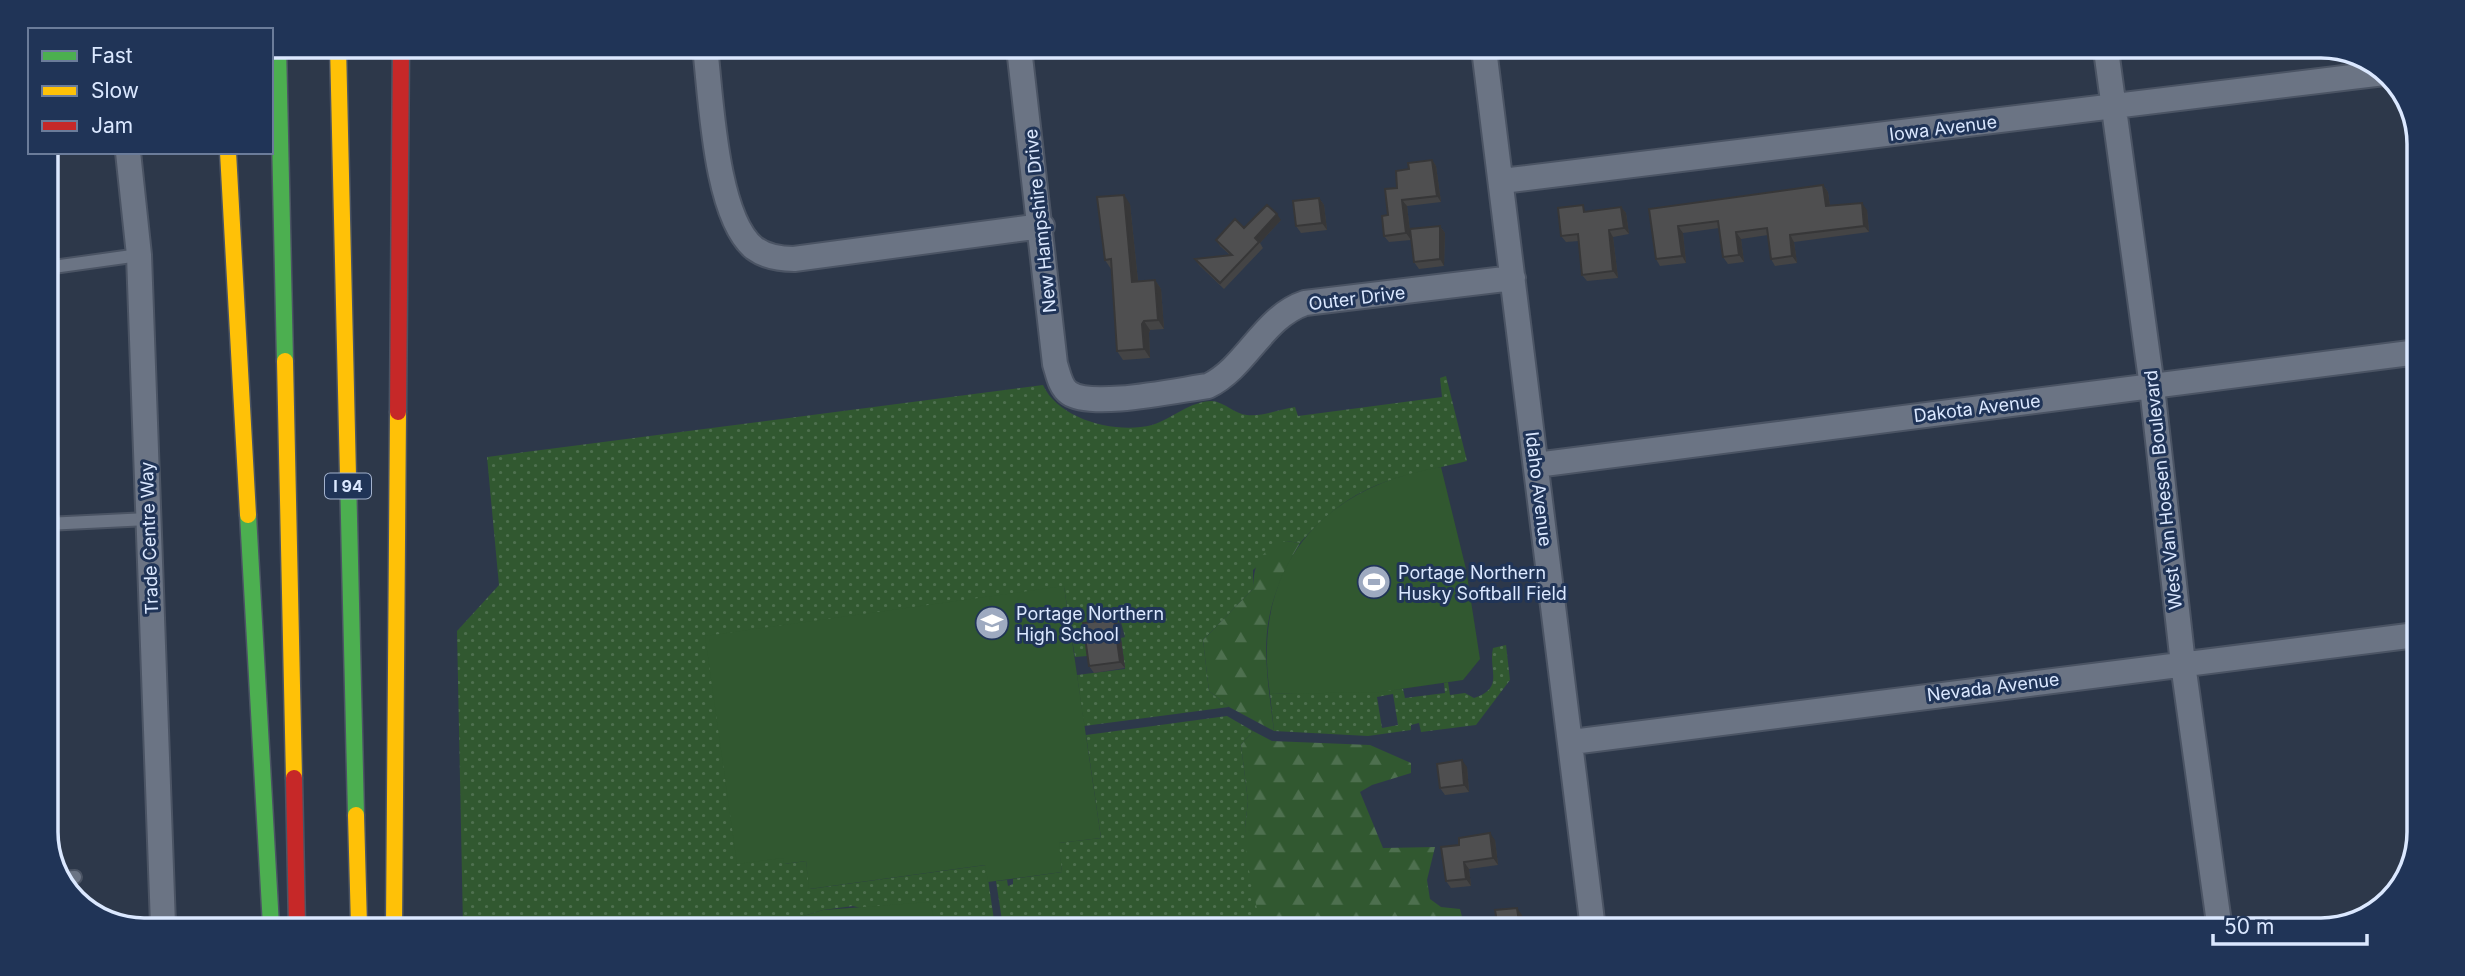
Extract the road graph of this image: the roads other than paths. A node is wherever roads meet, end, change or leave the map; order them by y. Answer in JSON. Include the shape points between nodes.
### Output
{"nodes":[{"id":1,"x":278,"y":58,"type":"edge"},
{"id":2,"x":338,"y":58,"type":"edge"},
{"id":3,"x":401,"y":58,"type":"edge"},
{"id":4,"x":706,"y":58,"type":"edge"},
{"id":5,"x":1020,"y":58,"type":"edge"},
{"id":6,"x":1486,"y":58,"type":"edge"},
{"id":7,"x":2107,"y":58,"type":"edge"},
{"id":8,"x":2372,"y":74,"type":"edge"},
{"id":9,"x":2113,"y":107,"type":"junction"},
{"id":10,"x":128,"y":154,"type":"edge"},
{"id":11,"x":229,"y":154,"type":"edge"},
{"id":12,"x":1502,"y":181,"type":"junction"},
{"id":13,"x":1042,"y":226,"type":"junction"},
{"id":14,"x":139,"y":255,"type":"junction"},
{"id":15,"x":58,"y":266,"type":"edge"},
{"id":16,"x":1513,"y":278,"type":"junction"},
{"id":17,"x":2407,"y":353,"type":"edge"},
{"id":18,"x":2152,"y":387,"type":"junction"},
{"id":19,"x":1067,"y":392,"type":"joint"},
{"id":20,"x":1536,"y":466,"type":"junction"},
{"id":21,"x":148,"y":519,"type":"junction"},
{"id":22,"x":58,"y":523,"type":"edge"},
{"id":23,"x":2407,"y":636,"type":"edge"},
{"id":24,"x":2183,"y":663,"type":"junction"},
{"id":25,"x":1572,"y":742,"type":"junction"},
{"id":26,"x":70,"y":877,"type":"edge"},
{"id":27,"x":75,"y":877,"type":"dead end"},
{"id":28,"x":163,"y":918,"type":"edge"},
{"id":29,"x":271,"y":918,"type":"edge"},
{"id":30,"x":297,"y":918,"type":"edge"},
{"id":31,"x":359,"y":918,"type":"edge"},
{"id":32,"x":394,"y":918,"type":"edge"},
{"id":33,"x":1592,"y":918,"type":"edge"},
{"id":34,"x":2218,"y":918,"type":"edge"}],
"edges":[{"from":1,"to":30,"type":"highway"},
{"from":2,"to":31,"type":"highway","number":"I 94"},
{"from":3,"to":32,"type":"highway"},
{"from":4,"to":13,"type":"street","via":[[721,178],[730,208],[753,247],[776,259]]},
{"from":5,"to":13,"type":"street","name":"New Hampshire Drive"},
{"from":6,"to":12,"type":"street","name":"Idaho Avenue"},
{"from":7,"to":9,"type":"street","name":"West Van Hoesen Boulevard"},
{"from":8,"to":9,"type":"street","name":"Iowa Avenue"},
{"from":9,"to":12,"type":"street","name":"Iowa Avenue"},
{"from":9,"to":18,"type":"street","name":"West Van Hoesen Boulevard"},
{"from":10,"to":14,"type":"street","name":"Trade Centre Way"},
{"from":11,"to":29,"type":"highway"},
{"from":12,"to":16,"type":"street","name":"Idaho Avenue"},
{"from":13,"to":19,"type":"street","name":"New Hampshire Drive","via":[[1055,364]]},
{"from":14,"to":15,"type":"lane"},
{"from":14,"to":21,"type":"street","name":"Trade Centre Way"},
{"from":16,"to":19,"type":"street","name":"Outer Drive","via":[[1291,308],[1224,379],[1208,386],[1100,399]]},
{"from":16,"to":20,"type":"street","name":"Idaho Avenue"},
{"from":17,"to":18,"type":"street","name":"Dakota Avenue"},
{"from":18,"to":20,"type":"street","name":"Dakota Avenue"},
{"from":18,"to":24,"type":"street","name":"West Van Hoesen Boulevard"},
{"from":20,"to":25,"type":"street","name":"Idaho Avenue"},
{"from":21,"to":22,"type":"lane"},
{"from":21,"to":28,"type":"street","name":"Trade Centre Way"},
{"from":23,"to":24,"type":"street","name":"Nevada Avenue"},
{"from":24,"to":25,"type":"street","name":"Nevada Avenue"},
{"from":24,"to":34,"type":"street","name":"West Van Hoesen Boulevard"},
{"from":25,"to":33,"type":"street","name":"Idaho Avenue"},
{"from":26,"to":27,"type":"lane"}]}
